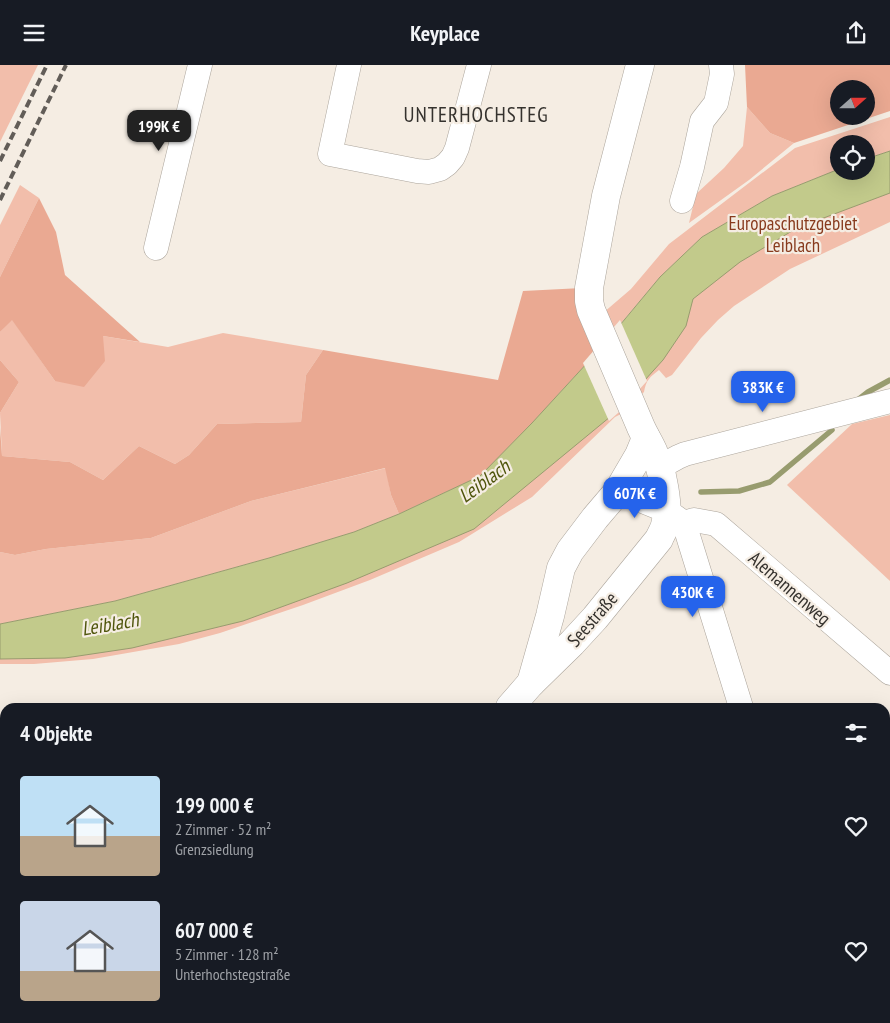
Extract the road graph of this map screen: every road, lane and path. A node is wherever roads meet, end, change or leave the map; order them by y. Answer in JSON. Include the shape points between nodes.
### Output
{"nodes":[{"id":1,"x":200,"y":65,"type":"edge"},
{"id":2,"x":349,"y":65,"type":"edge"},
{"id":3,"x":479,"y":65,"type":"edge"},
{"id":4,"x":640,"y":65,"type":"edge"},
{"id":5,"x":721,"y":65,"type":"edge"},
{"id":6,"x":682,"y":201,"type":"dead end"},
{"id":7,"x":156,"y":248,"type":"dead end"},
{"id":8,"x":890,"y":401,"type":"edge"},
{"id":9,"x":641,"y":428,"type":"junction"},
{"id":10,"x":660,"y":467,"type":"junction"},
{"id":11,"x":618,"y":491,"type":"junction"},
{"id":12,"x":675,"y":517,"type":"junction"},
{"id":13,"x":890,"y":673,"type":"edge"},
{"id":14,"x":530,"y":684,"type":"junction"},
{"id":15,"x":513,"y":703,"type":"edge"},
{"id":16,"x":740,"y":703,"type":"edge"}],
"edges":[{"from":1,"to":7,"type":"street"},
{"from":2,"to":3,"type":"street","via":[[330,154],[429,172],[440,169],[453,157]]},
{"from":4,"to":9,"type":"main road","name":"Seestraße","via":[[606,196],[588,288],[595,320]]},
{"from":5,"to":6,"type":"street","via":[[716,103],[702,121]]},
{"from":8,"to":10,"type":"street","via":[[678,457]]},
{"from":9,"to":10,"type":"main road","name":"Seestraße"},
{"from":9,"to":11,"type":"main road","name":"Seestraße","via":[[639,455]]},
{"from":10,"to":12,"type":"main road","name":"Seestraße"},
{"from":11,"to":12,"type":"street"},
{"from":11,"to":14,"type":"main road","name":"Seestraße","via":[[570,551],[561,568]]},
{"from":12,"to":13,"type":"street","name":"Alemannenweg","via":[[716,524]]},
{"from":12,"to":14,"type":"main road","name":"Seestraße","via":[[665,525],[658,539],[595,618]]},
{"from":12,"to":16,"type":"street"},
{"from":14,"to":15,"type":"main road","name":"Seestraße"}]}
